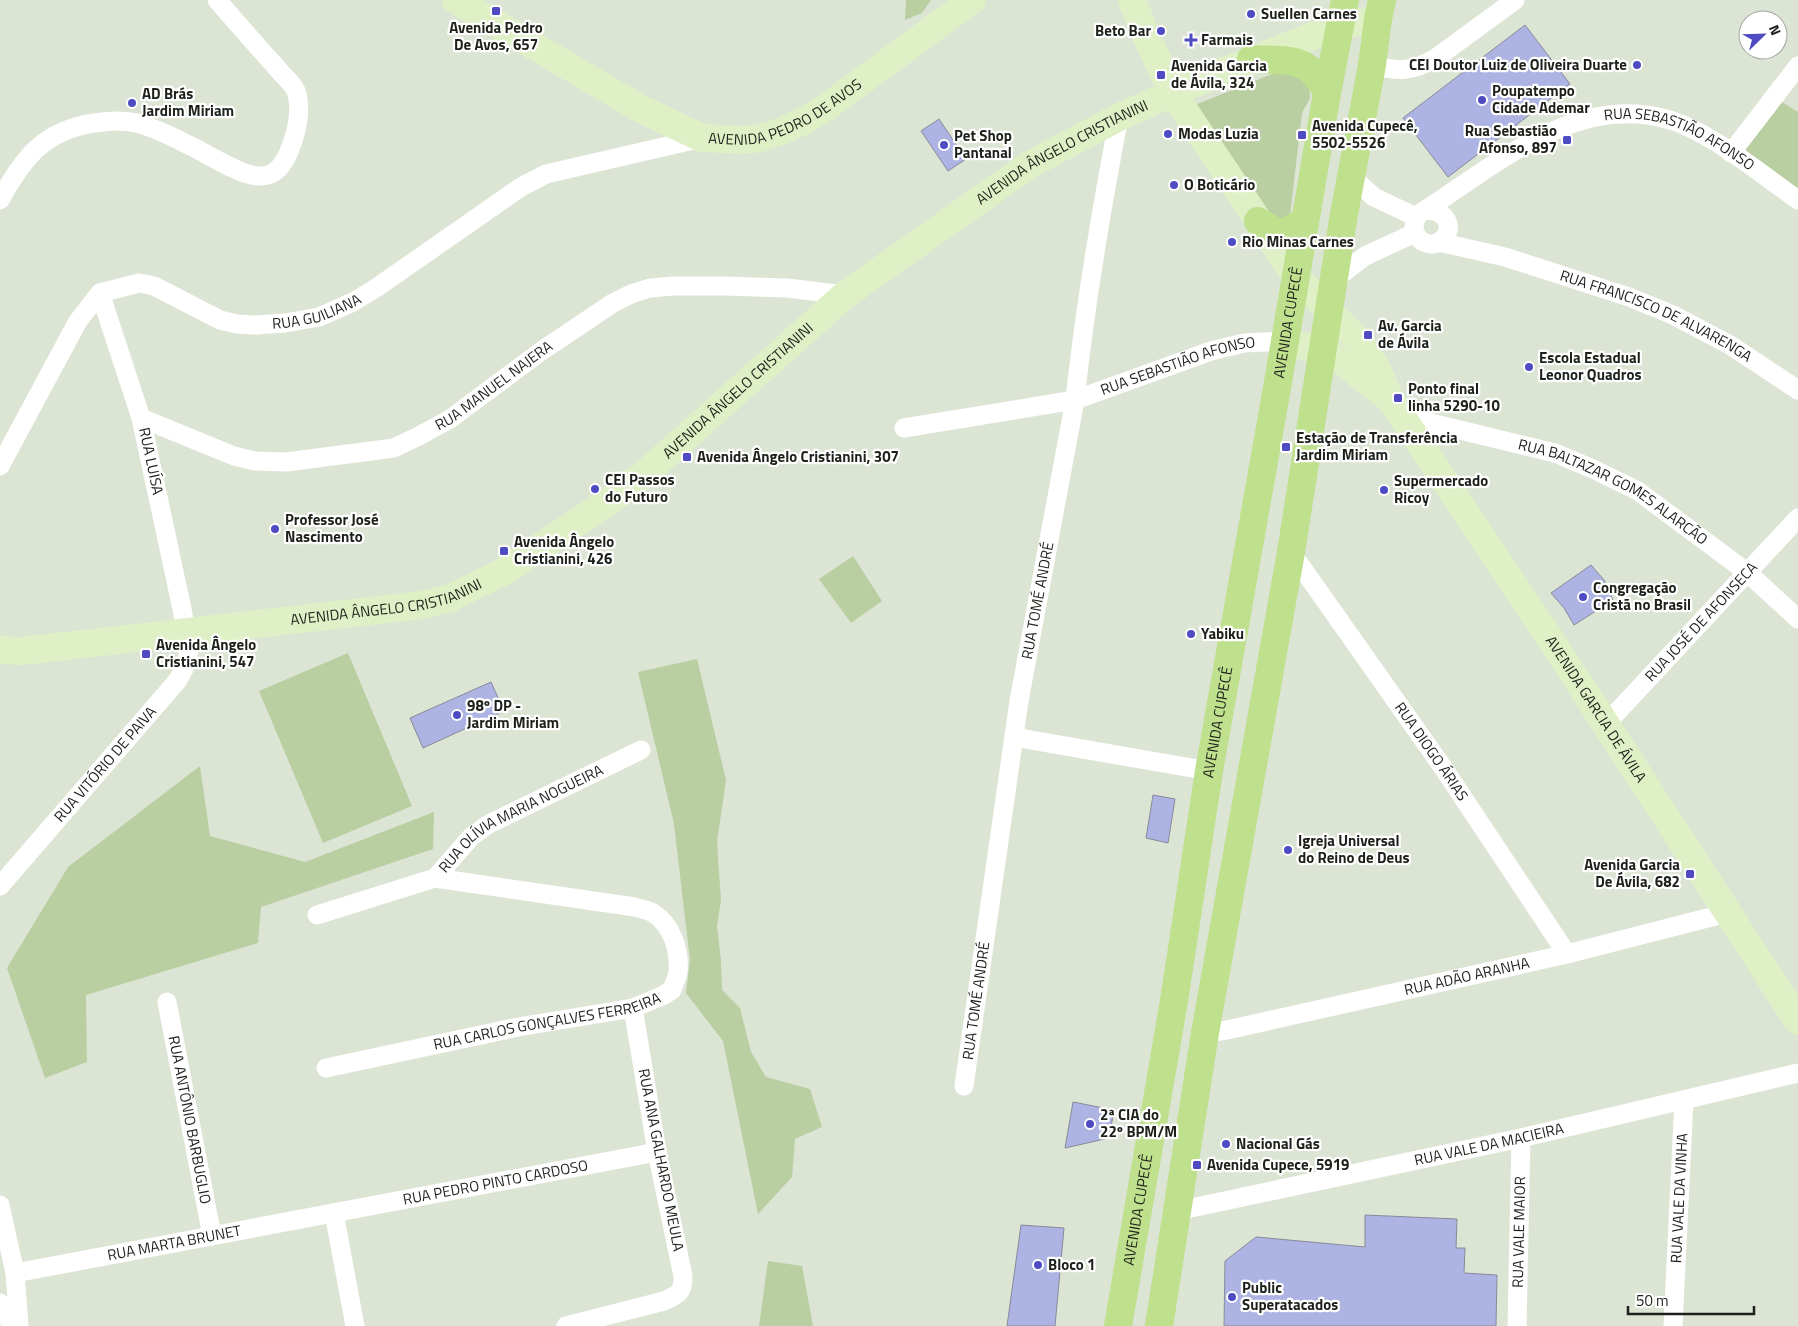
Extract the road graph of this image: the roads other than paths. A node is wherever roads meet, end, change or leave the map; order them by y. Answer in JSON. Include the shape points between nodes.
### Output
{"nodes":[{"id":1,"x":217,"y":0,"type":"edge"},
{"id":2,"x":456,"y":0,"type":"edge"},
{"id":3,"x":972,"y":0,"type":"edge"},
{"id":4,"x":1132,"y":0,"type":"edge"},
{"id":5,"x":1515,"y":0,"type":"edge"},
{"id":6,"x":1380,"y":9,"type":"edge"},
{"id":7,"x":1342,"y":12,"type":"edge"},
{"id":8,"x":1252,"y":59,"type":"junction"},
{"id":9,"x":1372,"y":65,"type":"junction"},
{"id":10,"x":1798,"y":66,"type":"edge"},
{"id":11,"x":1174,"y":93,"type":"junction"},
{"id":12,"x":1327,"y":93,"type":"junction"},
{"id":13,"x":1120,"y":117,"type":"junction"},
{"id":14,"x":702,"y":138,"type":"junction"},
{"id":15,"x":1731,"y":153,"type":"junction"},
{"id":16,"x":1351,"y":177,"type":"junction"},
{"id":17,"x":1476,"y":178,"type":"junction"},
{"id":18,"x":0,"y":200,"type":"edge"},
{"id":19,"x":1798,"y":200,"type":"edge"},
{"id":20,"x":1418,"y":220,"type":"junction"},
{"id":21,"x":1258,"y":221,"type":"junction"},
{"id":22,"x":1305,"y":222,"type":"junction"},
{"id":23,"x":1444,"y":229,"type":"junction"},
{"id":24,"x":1296,"y":277,"type":"junction"},
{"id":25,"x":1334,"y":280,"type":"junction"},
{"id":26,"x":100,"y":294,"type":"junction"},
{"id":27,"x":844,"y":295,"type":"junction"},
{"id":28,"x":1329,"y":311,"type":"junction"},
{"id":29,"x":1285,"y":341,"type":"junction"},
{"id":30,"x":1323,"y":352,"type":"junction"},
{"id":31,"x":1798,"y":390,"type":"edge"},
{"id":32,"x":1075,"y":400,"type":"junction"},
{"id":33,"x":1395,"y":407,"type":"junction"},
{"id":34,"x":141,"y":418,"type":"junction"},
{"id":35,"x":904,"y":428,"type":"dead end"},
{"id":36,"x":0,"y":466,"type":"edge"},
{"id":37,"x":1798,"y":518,"type":"edge"},
{"id":38,"x":1291,"y":552,"type":"junction"},
{"id":39,"x":1748,"y":573,"type":"junction"},
{"id":40,"x":1798,"y":620,"type":"edge"},
{"id":41,"x":186,"y":632,"type":"junction"},
{"id":42,"x":0,"y":650,"type":"edge"},
{"id":43,"x":1605,"y":725,"type":"junction"},
{"id":44,"x":1014,"y":737,"type":"junction"},
{"id":45,"x":641,"y":750,"type":"dead end"},
{"id":46,"x":1209,"y":772,"type":"junction"},
{"id":47,"x":435,"y":878,"type":"junction"},
{"id":48,"x":0,"y":886,"type":"edge"},
{"id":49,"x":1727,"y":912,"type":"junction"},
{"id":50,"x":317,"y":915,"type":"dead end"},
{"id":51,"x":1566,"y":954,"type":"junction"},
{"id":52,"x":167,"y":1002,"type":"dead end"},
{"id":53,"x":633,"y":1008,"type":"junction"},
{"id":54,"x":1798,"y":1021,"type":"edge"},
{"id":55,"x":1205,"y":1032,"type":"junction"},
{"id":56,"x":326,"y":1068,"type":"dead end"},
{"id":57,"x":1798,"y":1073,"type":"edge"},
{"id":58,"x":964,"y":1086,"type":"dead end"},
{"id":59,"x":1684,"y":1100,"type":"junction"},
{"id":60,"x":1521,"y":1138,"type":"junction"},
{"id":61,"x":657,"y":1152,"type":"junction"},
{"id":62,"x":0,"y":1205,"type":"edge"},
{"id":63,"x":1177,"y":1212,"type":"junction"},
{"id":64,"x":334,"y":1213,"type":"junction"},
{"id":65,"x":212,"y":1236,"type":"junction"},
{"id":66,"x":14,"y":1273,"type":"junction"},
{"id":67,"x":0,"y":1303,"type":"edge"},
{"id":68,"x":12,"y":1326,"type":"edge"},
{"id":69,"x":19,"y":1326,"type":"edge"},
{"id":70,"x":355,"y":1326,"type":"edge"},
{"id":71,"x":566,"y":1326,"type":"edge"},
{"id":72,"x":1118,"y":1326,"type":"edge"},
{"id":73,"x":1159,"y":1326,"type":"edge"},
{"id":74,"x":1517,"y":1326,"type":"edge"},
{"id":75,"x":1673,"y":1326,"type":"edge"}],
"edges":[{"from":1,"to":18,"type":"street","via":[[296,90],[299,114],[295,139],[283,165],[276,172],[256,176],[156,129],[134,122],[111,121],[81,125],[56,134],[32,152]]},
{"from":2,"to":14,"type":"street","name":"AVENIDA PEDRO DE AVOS","via":[[641,109]]},
{"from":3,"to":14,"type":"street","name":"AVENIDA PEDRO DE AVOS","via":[[804,121],[760,138]]},
{"from":4,"to":11,"type":"street","name":"AVENIDA GARCIA DE ÁVILA"},
{"from":5,"to":9,"type":"street","via":[[1422,66],[1393,70]]},
{"from":6,"to":7,"type":"street","name":"AVENIDA ÂNGELO CRISTIANINI"},
{"from":6,"to":9,"type":"main road"},
{"from":7,"to":8,"type":"street","name":"AVENIDA ÂNGELO CRISTIANINI"},
{"from":7,"to":12,"type":"main road","name":"AVENIDA CUPECÊ"},
{"from":8,"to":11,"type":"street","name":"AVENIDA ÂNGELO CRISTIANINI"},
{"from":8,"to":12,"type":"main road","via":[[1289,60],[1302,64],[1313,71]]},
{"from":9,"to":16,"type":"main road"},
{"from":10,"to":15,"type":"street"},
{"from":11,"to":13,"type":"street","name":"AVENIDA ÂNGELO CRISTIANINI"},
{"from":11,"to":21,"type":"street","name":"AVENIDA GARCIA DE ÁVILA"},
{"from":12,"to":22,"type":"main road","name":"AVENIDA CUPECÊ"},
{"from":13,"to":27,"type":"street","name":"AVENIDA ÂNGELO CRISTIANINI","via":[[1028,165]]},
{"from":13,"to":32,"type":"street","name":"RUA TOMÉ ANDRÉ","via":[[1103,201]]},
{"from":14,"to":26,"type":"street","name":"RUA GUILIANA","via":[[546,174],[521,187],[376,288],[319,317],[284,323],[237,324],[220,320],[154,286],[139,283]]},
{"from":15,"to":17,"type":"street","name":"RUA SEBASTIÃO AFONSO","via":[[1670,120],[1645,115],[1615,115],[1557,129],[1529,142]]},
{"from":15,"to":19,"type":"street","name":"RUA SEBASTIÃO AFONSO"},
{"from":16,"to":20,"type":"street","via":[[1374,197]]},
{"from":16,"to":25,"type":"main road"},
{"from":17,"to":20,"type":"street","name":"RUA SEBASTIÃO AFONSO"},
{"from":17,"to":23,"type":"street","name":"RUA SEBASTIÃO AFONSO"},
{"from":20,"to":23,"type":"street","via":[[1432,210],[1440,212]]},
{"from":20,"to":23,"type":"street","via":[[1422,242],[1433,244]]},
{"from":20,"to":25,"type":"street","name":"RUA SEBASTIÃO AFONSO"},
{"from":21,"to":22,"type":"main road","via":[[1284,233]]},
{"from":21,"to":24,"type":"street","name":"AVENIDA GARCIA DE ÁVILA"},
{"from":22,"to":24,"type":"main road","name":"AVENIDA CUPECÊ"},
{"from":23,"to":31,"type":"street","name":"RUA FRANCISCO DE ALVARENGA","via":[[1505,257],[1674,315],[1730,345]]},
{"from":24,"to":28,"type":"street","name":"AVENIDA GARCIA DE ÁVILA"},
{"from":24,"to":29,"type":"main road","name":"AVENIDA CUPECÊ"},
{"from":25,"to":28,"type":"main road"},
{"from":26,"to":34,"type":"street","name":"RUA LUÍSA"},
{"from":26,"to":36,"type":"street","via":[[78,321]]},
{"from":27,"to":34,"type":"street","name":"RUA MANUEL NAJERA","via":[[787,288],[724,286],[650,288],[630,294],[540,352],[450,419],[394,448],[286,462],[255,461],[234,456]]},
{"from":27,"to":41,"type":"street","name":"AVENIDA ÂNGELO CRISTIANINI","via":[[634,482],[503,572],[476,586],[450,598],[422,605]]},
{"from":28,"to":30,"type":"main road"},
{"from":28,"to":33,"type":"street","name":"AVENIDA GARCIA DE ÁVILA","via":[[1360,342]]},
{"from":29,"to":30,"type":"street","name":"AVENIDA GARCIA DE ÁVILA"},
{"from":29,"to":32,"type":"street","name":"RUA SEBASTIÃO AFONSO","via":[[1244,343],[1211,351]]},
{"from":29,"to":46,"type":"main road","name":"AVENIDA CUPECÊ"},
{"from":30,"to":33,"type":"street","name":"AVENIDA GARCIA DE ÁVILA","via":[[1343,362]]},
{"from":30,"to":38,"type":"main road"},
{"from":32,"to":35,"type":"street","name":"RUA SEBASTIÃO AFONSO"},
{"from":32,"to":44,"type":"street","name":"RUA TOMÉ ANDRÉ"},
{"from":33,"to":39,"type":"street","name":"RUA BALTAZAR GOMES ALARCÃO","via":[[1431,424],[1555,453],[1595,470],[1638,491]]},
{"from":33,"to":43,"type":"street","name":"AVENIDA GARCIA DE ÁVILA"},
{"from":34,"to":41,"type":"street","name":"RUA LUÍSA"},
{"from":37,"to":39,"type":"street","name":"RUA JOSÉ DE AFONSECA"},
{"from":38,"to":51,"type":"street","name":"RUA DIOGO ÁRIAS","via":[[1444,768]]},
{"from":38,"to":55,"type":"main road"},
{"from":39,"to":40,"type":"street","name":"RUA BALTAZAR GOMES ALARCÃO"},
{"from":39,"to":43,"type":"street","name":"RUA JOSÉ DE AFONSECA"},
{"from":41,"to":42,"type":"street","name":"AVENIDA ÂNGELO CRISTIANINI","via":[[22,651]]},
{"from":41,"to":48,"type":"street","name":"RUA VITÓRIO DE PAIVA","via":[[188,658],[178,680]]},
{"from":43,"to":49,"type":"street","name":"AVENIDA GARCIA DE ÁVILA"},
{"from":44,"to":46,"type":"street"},
{"from":44,"to":58,"type":"street","name":"RUA TOMÉ ANDRÉ"},
{"from":45,"to":47,"type":"street","name":"RUA OLÍVIA MARIA NOGUEIRA","via":[[486,825]]},
{"from":46,"to":72,"type":"main road","name":"AVENIDA CUPECÊ","via":[[1174,1002]]},
{"from":47,"to":50,"type":"street","name":"RUA OLÍVIA MARIA NOGUEIRA"},
{"from":47,"to":53,"type":"street","name":"RUA CARLOS GONÇALVES FERREIRA","via":[[652,912],[673,936],[678,972],[672,990]]},
{"from":49,"to":51,"type":"street","name":"RUA ADÃO ARANHA"},
{"from":49,"to":54,"type":"street","name":"AVENIDA GARCIA DE ÁVILA"},
{"from":51,"to":55,"type":"street","name":"RUA ADÃO ARANHA","via":[[1227,1030]]},
{"from":52,"to":65,"type":"street","name":"RUA ANTÔNIO BARBUGLIO"},
{"from":53,"to":56,"type":"street","name":"RUA CARLOS GONÇALVES FERREIRA"},
{"from":53,"to":61,"type":"street","name":"RUA ANA GALHARDO MEULA"},
{"from":55,"to":63,"type":"main road"},
{"from":57,"to":59,"type":"street","name":"RUA VALE DA MACIEIRA"},
{"from":59,"to":60,"type":"street","name":"RUA VALE DA MACIEIRA"},
{"from":59,"to":75,"type":"street","name":"RUA VALE DA VINHA"},
{"from":60,"to":63,"type":"street","name":"RUA VALE DA MACIEIRA"},
{"from":60,"to":74,"type":"street","name":"RUA VALE MAIOR"},
{"from":61,"to":64,"type":"street","name":"RUA PEDRO PINTO CARDOSO"},
{"from":61,"to":71,"type":"street","name":"RUA ANA GALHARDO MEULA","via":[[683,1276],[681,1292],[664,1301]]},
{"from":62,"to":66,"type":"street"},
{"from":63,"to":73,"type":"main road"},
{"from":64,"to":65,"type":"street","name":"RUA MARTA BRUNET"},
{"from":64,"to":70,"type":"street"},
{"from":65,"to":66,"type":"street","name":"RUA MARTA BRUNET"},
{"from":66,"to":69,"type":"street"},
{"from":67,"to":68,"type":"street"}]}
